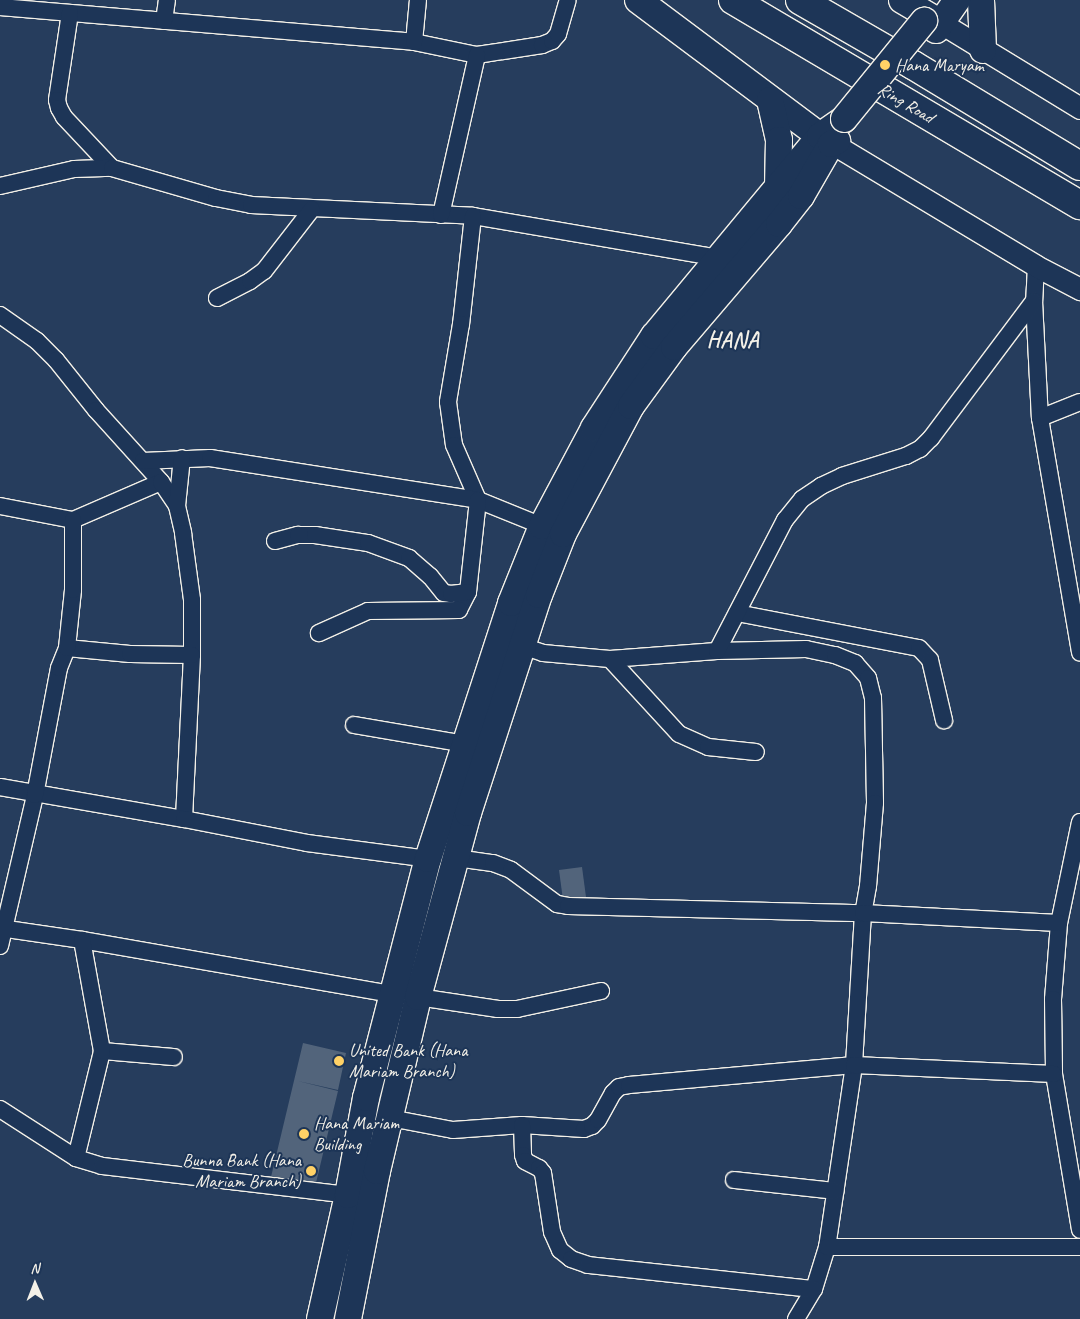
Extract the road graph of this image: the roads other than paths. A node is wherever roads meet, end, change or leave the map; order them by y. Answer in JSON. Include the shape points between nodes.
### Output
{"nodes":[{"id":1,"x":167,"y":0,"type":"edge"},
{"id":2,"x":418,"y":0,"type":"edge"},
{"id":3,"x":568,"y":0,"type":"edge"},
{"id":4,"x":638,"y":0,"type":"edge"},
{"id":5,"x":733,"y":0,"type":"edge"},
{"id":6,"x":800,"y":0,"type":"edge"},
{"id":7,"x":902,"y":0,"type":"edge"},
{"id":8,"x":957,"y":0,"type":"edge"},
{"id":9,"x":981,"y":0,"type":"edge"},
{"id":10,"x":0,"y":7,"type":"edge"},
{"id":11,"x":70,"y":13,"type":"junction"},
{"id":12,"x":933,"y":18,"type":"edge"},
{"id":13,"x":164,"y":21,"type":"junction"},
{"id":14,"x":414,"y":42,"type":"junction"},
{"id":15,"x":983,"y":50,"type":"junction"},
{"id":16,"x":477,"y":55,"type":"junction"},
{"id":17,"x":770,"y":100,"type":"junction"},
{"id":18,"x":1080,"y":108,"type":"edge"},
{"id":19,"x":826,"y":140,"type":"junction"},
{"id":20,"x":1080,"y":166,"type":"edge"},
{"id":21,"x":112,"y":168,"type":"junction"},
{"id":22,"x":0,"y":186,"type":"edge"},
{"id":23,"x":778,"y":186,"type":"junction"},
{"id":24,"x":1080,"y":205,"type":"edge"},
{"id":25,"x":312,"y":209,"type":"junction"},
{"id":26,"x":441,"y":214,"type":"junction"},
{"id":27,"x":473,"y":216,"type":"junction"},
{"id":28,"x":719,"y":258,"type":"junction"},
{"id":29,"x":1036,"y":266,"type":"junction"},
{"id":30,"x":1080,"y":289,"type":"edge"},
{"id":31,"x":217,"y":298,"type":"dead end"},
{"id":32,"x":1034,"y":300,"type":"junction"},
{"id":33,"x":0,"y":315,"type":"edge"},
{"id":34,"x":1080,"y":402,"type":"edge"},
{"id":35,"x":1040,"y":418,"type":"junction"},
{"id":36,"x":182,"y":458,"type":"junction"},
{"id":37,"x":143,"y":461,"type":"junction"},
{"id":38,"x":161,"y":482,"type":"junction"},
{"id":39,"x":478,"y":500,"type":"junction"},
{"id":40,"x":0,"y":506,"type":"edge"},
{"id":41,"x":177,"y":506,"type":"junction"},
{"id":42,"x":73,"y":520,"type":"junction"},
{"id":43,"x":542,"y":526,"type":"junction"},
{"id":44,"x":275,"y":541,"type":"dead end"},
{"id":45,"x":468,"y":592,"type":"junction"},
{"id":46,"x":736,"y":613,"type":"junction"},
{"id":47,"x":319,"y":633,"type":"dead end"},
{"id":48,"x":522,"y":646,"type":"junction"},
{"id":49,"x":67,"y":648,"type":"junction"},
{"id":50,"x":717,"y":651,"type":"junction"},
{"id":51,"x":1080,"y":653,"type":"edge"},
{"id":52,"x":192,"y":655,"type":"junction"},
{"id":53,"x":610,"y":659,"type":"junction"},
{"id":54,"x":495,"y":689,"type":"junction"},
{"id":55,"x":944,"y":720,"type":"dead end"},
{"id":56,"x":354,"y":725,"type":"dead end"},
{"id":57,"x":465,"y":744,"type":"junction"},
{"id":58,"x":756,"y":752,"type":"dead end"},
{"id":59,"x":0,"y":787,"type":"edge"},
{"id":60,"x":36,"y":795,"type":"junction"},
{"id":61,"x":184,"y":819,"type":"junction"},
{"id":62,"x":1080,"y":822,"type":"edge"},
{"id":63,"x":456,"y":858,"type":"junction"},
{"id":64,"x":428,"y":859,"type":"junction"},
{"id":65,"x":1074,"y":882,"type":"edge"},
{"id":66,"x":863,"y":913,"type":"junction"},
{"id":67,"x":1059,"y":924,"type":"junction"},
{"id":68,"x":2,"y":929,"type":"edge"},
{"id":69,"x":82,"y":940,"type":"junction"},
{"id":70,"x":0,"y":946,"type":"edge"},
{"id":71,"x":601,"y":991,"type":"dead end"},
{"id":72,"x":405,"y":996,"type":"junction"},
{"id":73,"x":102,"y":1051,"type":"junction"},
{"id":74,"x":174,"y":1057,"type":"dead end"},
{"id":75,"x":854,"y":1065,"type":"junction"},
{"id":76,"x":1054,"y":1074,"type":"junction"},
{"id":77,"x":0,"y":1110,"type":"edge"},
{"id":78,"x":390,"y":1118,"type":"junction"},
{"id":79,"x":522,"y":1126,"type":"junction"},
{"id":80,"x":76,"y":1158,"type":"junction"},
{"id":81,"x":734,"y":1180,"type":"dead end"},
{"id":82,"x":835,"y":1191,"type":"junction"},
{"id":83,"x":348,"y":1195,"type":"junction"},
{"id":84,"x":1078,"y":1204,"type":"edge"},
{"id":85,"x":1080,"y":1230,"type":"edge"},
{"id":86,"x":827,"y":1247,"type":"junction"},
{"id":87,"x":1080,"y":1247,"type":"edge"},
{"id":88,"x":814,"y":1289,"type":"junction"},
{"id":89,"x":320,"y":1319,"type":"edge"},
{"id":90,"x":348,"y":1319,"type":"edge"},
{"id":91,"x":796,"y":1319,"type":"edge"}],
"edges":[{"from":1,"to":13,"type":"street"},
{"from":2,"to":14,"type":"street"},
{"from":3,"to":16,"type":"street","via":[[558,34],[552,41]]},
{"from":4,"to":17,"type":"main road"},
{"from":5,"to":24,"type":"highway","name":"Ring Road"},
{"from":6,"to":20,"type":"highway","name":"Ring Road"},
{"from":7,"to":12,"type":"main road"},
{"from":8,"to":12,"type":"main road"},
{"from":9,"to":15,"type":"main road"},
{"from":10,"to":11,"type":"street"},
{"from":11,"to":13,"type":"street"},
{"from":11,"to":21,"type":"street","via":[[58,108]]},
{"from":12,"to":15,"type":"street"},
{"from":12,"to":19,"type":"main road","bridge":true,"via":[[851,123]]},
{"from":13,"to":14,"type":"street"},
{"from":14,"to":16,"type":"street"},
{"from":15,"to":18,"type":"street"},
{"from":16,"to":26,"type":"street"},
{"from":17,"to":19,"type":"main road"},
{"from":17,"to":23,"type":"main road","via":[[779,140]]},
{"from":19,"to":23,"type":"main road"},
{"from":19,"to":29,"type":"street"},
{"from":19,"to":48,"type":"main road","via":[[801,196],[674,347],[631,406],[563,534]]},
{"from":21,"to":22,"type":"street","via":[[74,169]]},
{"from":21,"to":25,"type":"street","via":[[216,198],[251,205]]},
{"from":23,"to":28,"type":"main road"},
{"from":25,"to":26,"type":"street"},
{"from":25,"to":31,"type":"street","via":[[264,271]]},
{"from":26,"to":27,"type":"street"},
{"from":27,"to":28,"type":"street"},
{"from":27,"to":39,"type":"street","via":[[448,402],[454,446]]},
{"from":28,"to":43,"type":"main road","via":[[654,336],[594,428]]},
{"from":29,"to":30,"type":"street"},
{"from":29,"to":32,"type":"street"},
{"from":32,"to":35,"type":"street"},
{"from":32,"to":46,"type":"street","via":[[931,438],[920,448],[906,456],[842,476],[802,500],[785,520]]},
{"from":33,"to":37,"type":"street","via":[[37,341],[56,360]]},
{"from":34,"to":35,"type":"street"},
{"from":35,"to":51,"type":"street"},
{"from":36,"to":37,"type":"street"},
{"from":36,"to":39,"type":"street","via":[[210,458]]},
{"from":36,"to":41,"type":"street"},
{"from":37,"to":38,"type":"street"},
{"from":38,"to":41,"type":"street"},
{"from":38,"to":42,"type":"street"},
{"from":39,"to":43,"type":"street"},
{"from":39,"to":45,"type":"street"},
{"from":40,"to":42,"type":"street"},
{"from":41,"to":52,"type":"street","via":[[192,600]]},
{"from":42,"to":49,"type":"street","via":[[73,590]]},
{"from":43,"to":54,"type":"main road","via":[[511,603]]},
{"from":44,"to":45,"type":"street","via":[[314,535],[368,543],[409,558],[444,593]]},
{"from":45,"to":47,"type":"street","via":[[459,610],[368,611]]},
{"from":46,"to":50,"type":"street"},
{"from":46,"to":55,"type":"street","via":[[919,648],[930,660]]},
{"from":48,"to":53,"type":"street","via":[[543,653]]},
{"from":48,"to":54,"type":"main road"},
{"from":49,"to":52,"type":"street"},
{"from":49,"to":60,"type":"street","via":[[59,668]]},
{"from":50,"to":53,"type":"street"},
{"from":50,"to":66,"type":"street","via":[[806,649],[855,662],[868,678],[873,698],[875,803]]},
{"from":52,"to":61,"type":"street"},
{"from":53,"to":58,"type":"street","via":[[679,734],[708,747]]},
{"from":54,"to":57,"type":"main road"},
{"from":54,"to":63,"type":"main road"},
{"from":56,"to":57,"type":"street"},
{"from":57,"to":64,"type":"main road"},
{"from":59,"to":60,"type":"street"},
{"from":60,"to":61,"type":"street"},
{"from":60,"to":68,"type":"street"},
{"from":61,"to":64,"type":"street","via":[[307,843]]},
{"from":62,"to":65,"type":"street"},
{"from":63,"to":66,"type":"street","via":[[493,863],[511,870],[557,904],[568,906]]},
{"from":63,"to":72,"type":"main road"},
{"from":64,"to":72,"type":"main road"},
{"from":65,"to":67,"type":"street"},
{"from":66,"to":67,"type":"street"},
{"from":66,"to":75,"type":"street"},
{"from":67,"to":76,"type":"street","via":[[1053,999]]},
{"from":68,"to":69,"type":"street"},
{"from":68,"to":70,"type":"street"},
{"from":69,"to":72,"type":"street"},
{"from":69,"to":73,"type":"street"},
{"from":71,"to":72,"type":"street","via":[[517,1009]]},
{"from":72,"to":78,"type":"main road"},
{"from":72,"to":83,"type":"main road","via":[[366,1098]]},
{"from":73,"to":74,"type":"street"},
{"from":73,"to":80,"type":"street"},
{"from":75,"to":76,"type":"street"},
{"from":75,"to":79,"type":"street","via":[[629,1085],[613,1093],[592,1126],[584,1129]]},
{"from":75,"to":82,"type":"street"},
{"from":76,"to":84,"type":"street"},
{"from":77,"to":80,"type":"street"},
{"from":78,"to":79,"type":"street","via":[[453,1130]]},
{"from":78,"to":90,"type":"main road"},
{"from":79,"to":88,"type":"street","via":[[525,1161],[543,1173],[552,1232],[560,1250],[571,1259],[588,1265]]},
{"from":80,"to":83,"type":"street","via":[[102,1166]]},
{"from":81,"to":82,"type":"street"},
{"from":82,"to":86,"type":"street"},
{"from":83,"to":89,"type":"main road"},
{"from":84,"to":85,"type":"street"},
{"from":86,"to":87,"type":"street"},
{"from":86,"to":88,"type":"street"},
{"from":88,"to":91,"type":"street"}]}
